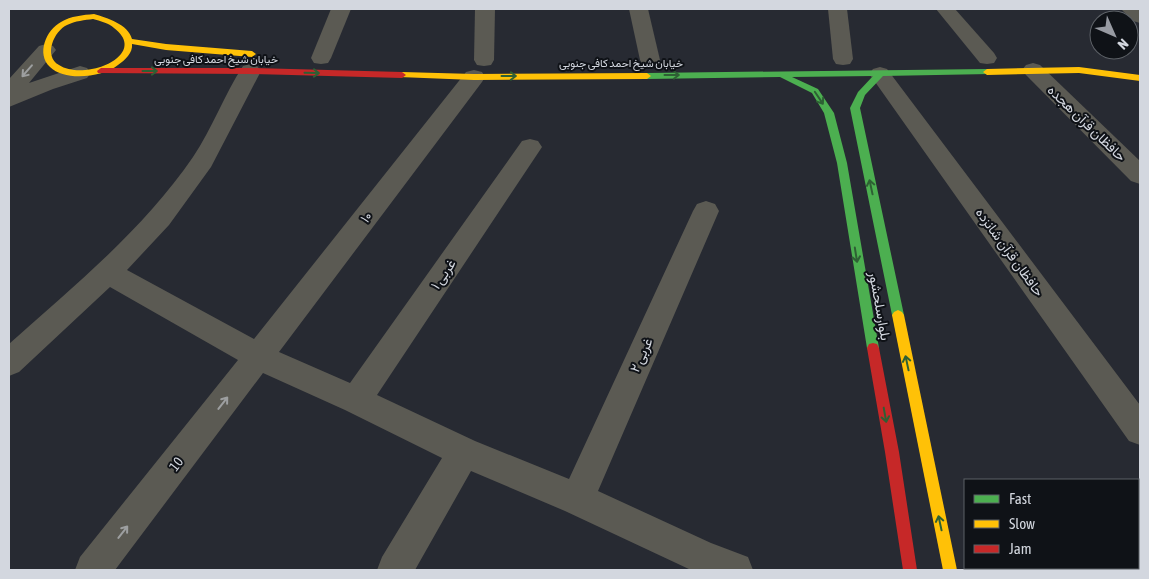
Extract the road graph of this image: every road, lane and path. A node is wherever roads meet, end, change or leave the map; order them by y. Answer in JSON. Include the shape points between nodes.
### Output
{"nodes":[{"id":1,"x":74,"y":9,"type":"edge"},
{"id":2,"x":112,"y":9,"type":"edge"},
{"id":3,"x":341,"y":9,"type":"edge"},
{"id":4,"x":485,"y":9,"type":"edge"},
{"id":5,"x":638,"y":9,"type":"edge"},
{"id":6,"x":836,"y":9,"type":"edge"},
{"id":7,"x":945,"y":9,"type":"edge"},
{"id":8,"x":1130,"y":9,"type":"edge"},
{"id":9,"x":1140,"y":17,"type":"edge"},
{"id":10,"x":112,"y":21,"type":"junction"},
{"id":11,"x":60,"y":26,"type":"junction"},
{"id":12,"x":129,"y":41,"type":"junction"},
{"id":13,"x":46,"y":50,"type":"junction"},
{"id":14,"x":321,"y":58,"type":"dead end"},
{"id":15,"x":984,"y":58,"type":"dead end"},
{"id":16,"x":1071,"y":58,"type":"dead end"},
{"id":17,"x":843,"y":59,"type":"dead end"},
{"id":18,"x":1088,"y":59,"type":"dead end"},
{"id":19,"x":650,"y":60,"type":"dead end"},
{"id":20,"x":256,"y":63,"type":"junction"},
{"id":21,"x":482,"y":64,"type":"junction"},
{"id":22,"x":1033,"y":70,"type":"junction"},
{"id":23,"x":90,"y":72,"type":"junction"},
{"id":24,"x":880,"y":74,"type":"junction"},
{"id":25,"x":778,"y":75,"type":"junction"},
{"id":26,"x":1140,"y":78,"type":"edge"},
{"id":27,"x":9,"y":92,"type":"edge"},
{"id":28,"x":9,"y":100,"type":"edge"},
{"id":29,"x":530,"y":147,"type":"dead end"},
{"id":30,"x":838,"y":150,"type":"junction"},
{"id":31,"x":863,"y":150,"type":"junction"},
{"id":32,"x":1140,"y":175,"type":"edge"},
{"id":33,"x":706,"y":211,"type":"dead end"},
{"id":34,"x":108,"y":272,"type":"junction"},
{"id":35,"x":259,"y":357,"type":"junction"},
{"id":36,"x":9,"y":363,"type":"edge"},
{"id":37,"x":356,"y":400,"type":"junction"},
{"id":38,"x":1140,"y":430,"type":"edge"},
{"id":39,"x":464,"y":452,"type":"junction"},
{"id":40,"x":577,"y":499,"type":"junction"},
{"id":41,"x":702,"y":564,"type":"edge"},
{"id":42,"x":93,"y":570,"type":"edge"},
{"id":43,"x":395,"y":570,"type":"edge"},
{"id":44,"x":736,"y":570,"type":"edge"},
{"id":45,"x":910,"y":570,"type":"edge"},
{"id":46,"x":950,"y":570,"type":"edge"}],
"edges":[{"from":1,"to":11,"type":"street"},
{"from":2,"to":10,"type":"street"},
{"from":3,"to":14,"type":"street"},
{"from":4,"to":21,"type":"street"},
{"from":5,"to":19,"type":"street"},
{"from":6,"to":17,"type":"street"},
{"from":7,"to":15,"type":"street"},
{"from":8,"to":9,"type":"street"},
{"from":10,"to":11,"type":"street","via":[[94,16],[76,18]]},
{"from":10,"to":12,"type":"street","via":[[123,27]]},
{"from":11,"to":13,"type":"street","via":[[50,38]]},
{"from":12,"to":20,"type":"street","name":"خیابان شیخ احمد کافی جنوبی"},
{"from":12,"to":23,"type":"street","via":[[126,56],[118,65]]},
{"from":13,"to":23,"type":"street","via":[[48,60],[57,69]]},
{"from":13,"to":27,"type":"street","one_way":true},
{"from":16,"to":18,"type":"street"},
{"from":20,"to":21,"type":"street","name":"خیابان شیخ احمد کافی جنوبی","one_way":true},
{"from":23,"to":20,"type":"street","name":"خیابان شیخ احمد کافی جنوبی","one_way":true},
{"from":20,"to":34,"type":"street","via":[[203,162],[160,218]]},
{"from":21,"to":25,"type":"street","name":"خیابان شیخ احمد کافی جنوبی","one_way":true},
{"from":21,"to":35,"type":"street","name":"۱۰"},
{"from":22,"to":24,"type":"street","name":"خیابان شیخ احمد کافی جنوبی"},
{"from":22,"to":26,"type":"street","name":"خیابان شیخ احمد کافی جنوبی","via":[[1079,70]]},
{"from":22,"to":32,"type":"street","name":"حافظان قرآن هجده"},
{"from":23,"to":28,"type":"street","via":[[45,84]]},
{"from":24,"to":25,"type":"street","name":"خیابان شیخ احمد کافی جنوبی"},
{"from":24,"to":31,"type":"street","name":"بلوارسلحشور","via":[[861,94],[855,108]]},
{"from":24,"to":38,"type":"street","name":"حافظان قرآن شانزده"},
{"from":25,"to":30,"type":"street","name":"بلوارسلحشور","one_way":true,"via":[[815,91],[829,113]]},
{"from":29,"to":37,"type":"street","name":"۱ غربی"},
{"from":30,"to":31,"type":"street"},
{"from":30,"to":45,"type":"street","name":"بلوارسلحشور","one_way":true},
{"from":46,"to":31,"type":"street","name":"بلوارسلحشور","one_way":true},
{"from":33,"to":40,"type":"street","name":"۲ غربی"},
{"from":34,"to":35,"type":"street"},
{"from":34,"to":36,"type":"street"},
{"from":35,"to":37,"type":"street"},
{"from":42,"to":35,"type":"street","name":"10","one_way":true},
{"from":37,"to":39,"type":"street"},
{"from":39,"to":40,"type":"street"},
{"from":39,"to":43,"type":"street"},
{"from":40,"to":41,"type":"street"},
{"from":41,"to":44,"type":"street"}]}
